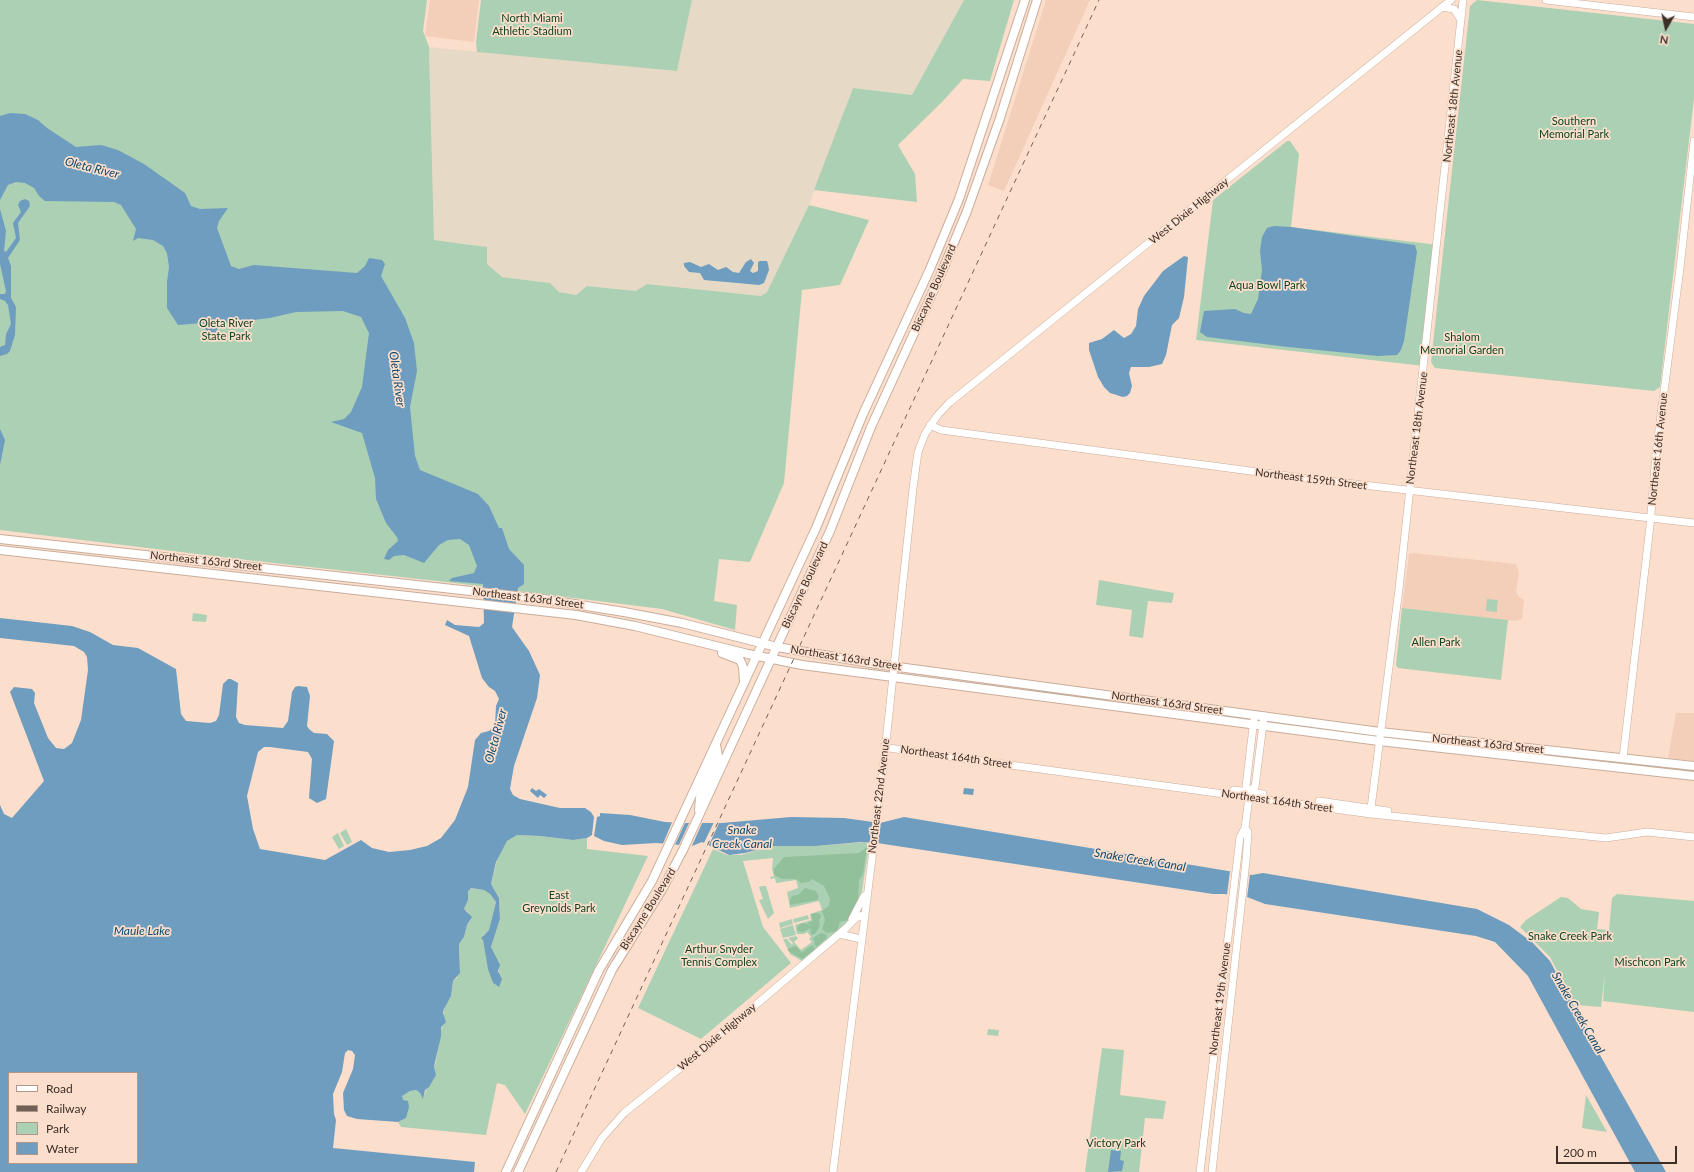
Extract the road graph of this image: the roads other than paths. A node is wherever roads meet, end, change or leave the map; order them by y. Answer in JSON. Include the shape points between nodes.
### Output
{"nodes":[{"id":1,"x":1025,"y":0,"type":"edge"},
{"id":2,"x":1037,"y":0,"type":"edge"},
{"id":3,"x":1451,"y":0,"type":"edge"},
{"id":4,"x":1463,"y":0,"type":"edge"},
{"id":5,"x":1546,"y":0,"type":"edge"},
{"id":6,"x":1442,"y":3,"type":"edge"},
{"id":7,"x":1694,"y":17,"type":"edge"},
{"id":8,"x":1462,"y":22,"type":"junction"},
{"id":9,"x":995,"y":91,"type":"junction"},
{"id":10,"x":1001,"y":116,"type":"junction"},
{"id":11,"x":1694,"y":141,"type":"edge"},
{"id":12,"x":918,"y":293,"type":"junction"},
{"id":13,"x":930,"y":298,"type":"junction"},
{"id":14,"x":930,"y":425,"type":"junction"},
{"id":15,"x":1409,"y":491,"type":"junction"},
{"id":16,"x":826,"y":504,"type":"junction"},
{"id":17,"x":1650,"y":518,"type":"junction"},
{"id":18,"x":1694,"y":523,"type":"edge"},
{"id":19,"x":830,"y":531,"type":"junction"},
{"id":20,"x":0,"y":539,"type":"edge"},
{"id":21,"x":0,"y":550,"type":"edge"},
{"id":22,"x":578,"y":604,"type":"junction"},
{"id":23,"x":576,"y":615,"type":"junction"},
{"id":24,"x":652,"y":630,"type":"junction"},
{"id":25,"x":762,"y":644,"type":"junction"},
{"id":26,"x":777,"y":647,"type":"junction"},
{"id":27,"x":757,"y":656,"type":"junction"},
{"id":28,"x":771,"y":659,"type":"junction"},
{"id":29,"x":894,"y":666,"type":"junction"},
{"id":30,"x":893,"y":676,"type":"junction"},
{"id":31,"x":1014,"y":682,"type":"junction"},
{"id":32,"x":744,"y":684,"type":"junction"},
{"id":33,"x":1032,"y":685,"type":"junction"},
{"id":34,"x":999,"y":690,"type":"junction"},
{"id":35,"x":1014,"y":692,"type":"junction"},
{"id":36,"x":1152,"y":701,"type":"junction"},
{"id":37,"x":1136,"y":708,"type":"junction"},
{"id":38,"x":1224,"y":710,"type":"junction"},
{"id":39,"x":1255,"y":715,"type":"junction"},
{"id":40,"x":1264,"y":716,"type":"junction"},
{"id":41,"x":1207,"y":718,"type":"junction"},
{"id":42,"x":1254,"y":724,"type":"junction"},
{"id":43,"x":1262,"y":726,"type":"junction"},
{"id":44,"x":1380,"y":732,"type":"junction"},
{"id":45,"x":1379,"y":741,"type":"junction"},
{"id":46,"x":1464,"y":741,"type":"junction"},
{"id":47,"x":716,"y":745,"type":"junction"},
{"id":48,"x":885,"y":745,"type":"junction"},
{"id":49,"x":1502,"y":745,"type":"junction"},
{"id":50,"x":1517,"y":747,"type":"junction"},
{"id":51,"x":1440,"y":748,"type":"junction"},
{"id":52,"x":1485,"y":753,"type":"junction"},
{"id":53,"x":1501,"y":754,"type":"junction"},
{"id":54,"x":1623,"y":758,"type":"junction"},
{"id":55,"x":1642,"y":760,"type":"junction"},
{"id":56,"x":1606,"y":766,"type":"junction"},
{"id":57,"x":1694,"y":766,"type":"edge"},
{"id":58,"x":1622,"y":768,"type":"junction"},
{"id":59,"x":1694,"y":776,"type":"edge"},
{"id":60,"x":1248,"y":794,"type":"junction"},
{"id":61,"x":1372,"y":808,"type":"junction"},
{"id":62,"x":698,"y":818,"type":"junction"},
{"id":63,"x":1245,"y":828,"type":"junction"},
{"id":64,"x":1694,"y":833,"type":"edge"},
{"id":65,"x":1694,"y":837,"type":"edge"},
{"id":66,"x":869,"y":881,"type":"junction"},
{"id":67,"x":865,"y":914,"type":"junction"},
{"id":68,"x":845,"y":929,"type":"junction"},
{"id":69,"x":839,"y":934,"type":"junction"},
{"id":70,"x":861,"y":938,"type":"junction"},
{"id":71,"x":1206,"y":1119,"type":"junction"},
{"id":72,"x":1218,"y":1120,"type":"junction"},
{"id":73,"x":832,"y":1171,"type":"edge"},
{"id":74,"x":506,"y":1172,"type":"edge"},
{"id":75,"x":518,"y":1172,"type":"edge"},
{"id":76,"x":581,"y":1172,"type":"edge"},
{"id":77,"x":1200,"y":1172,"type":"edge"},
{"id":78,"x":1212,"y":1172,"type":"edge"}],
"edges":[{"from":1,"to":9,"type":"main road","name":"Biscayne Boulevard"},
{"from":2,"to":10,"type":"main road","name":"Biscayne Boulevard"},
{"from":3,"to":6,"type":"street","name":"West Dixie Highway"},
{"from":4,"to":8,"type":"street","name":"Northeast 18th Avenue"},
{"from":5,"to":7,"type":"street"},
{"from":6,"to":8,"type":"street","via":[[1454,8]]},
{"from":6,"to":14,"type":"street","name":"West Dixie Highway","via":[[1257,157],[949,404]]},
{"from":8,"to":15,"type":"street","name":"Northeast 18th Avenue"},
{"from":9,"to":10,"type":"main road","via":[[1000,95]]},
{"from":9,"to":12,"type":"main road","name":"Biscayne Boulevard","via":[[959,199]]},
{"from":10,"to":13,"type":"main road","name":"Biscayne Boulevard","via":[[971,202]]},
{"from":11,"to":17,"type":"street","name":"Northeast 16th Avenue"},
{"from":12,"to":13,"type":"main road"},
{"from":12,"to":16,"type":"main road","name":"Biscayne Boulevard","via":[[863,414]]},
{"from":13,"to":19,"type":"main road","name":"Biscayne Boulevard","via":[[866,438]]},
{"from":14,"to":15,"type":"street","name":"Northeast 159th Street","via":[[948,431]]},
{"from":14,"to":29,"type":"street","name":"Northeast 22nd Avenue","via":[[917,460]]},
{"from":15,"to":17,"type":"street","name":"Northeast 159th Street"},
{"from":15,"to":44,"type":"street","name":"Northeast 18th Avenue","via":[[1398,602]]},
{"from":16,"to":19,"type":"main road","via":[[830,510]]},
{"from":16,"to":25,"type":"main road","name":"Biscayne Boulevard"},
{"from":17,"to":18,"type":"street","name":"Northeast 159th Street"},
{"from":17,"to":54,"type":"street","name":"Northeast 16th Avenue"},
{"from":19,"to":26,"type":"main road","name":"Biscayne Boulevard"},
{"from":20,"to":22,"type":"main road","name":"Northeast 163rd Street"},
{"from":21,"to":23,"type":"main road","name":"Northeast 163rd Street"},
{"from":22,"to":23,"type":"main road"},
{"from":22,"to":25,"type":"main road","name":"Northeast 163rd Street","via":[[682,623]]},
{"from":23,"to":24,"type":"main road","name":"Northeast 163rd Street"},
{"from":24,"to":27,"type":"main road","name":"Northeast 163rd Street"},
{"from":24,"to":32,"type":"main road","via":[[658,636],[738,658],[743,667]]},
{"from":25,"to":26,"type":"main road","name":"Northeast 163rd Street"},
{"from":25,"to":27,"type":"main road","name":"Biscayne Boulevard"},
{"from":26,"to":28,"type":"main road","name":"Biscayne Boulevard"},
{"from":26,"to":29,"type":"main road","name":"Northeast 163rd Street"},
{"from":27,"to":28,"type":"main road","name":"Northeast 163rd Street"},
{"from":27,"to":32,"type":"main road","name":"Biscayne Boulevard"},
{"from":28,"to":30,"type":"main road","name":"Northeast 163rd Street"},
{"from":28,"to":62,"type":"main road","name":"Biscayne Boulevard"},
{"from":29,"to":30,"type":"street","name":"Northeast 22nd Avenue"},
{"from":29,"to":31,"type":"main road","name":"Northeast 163rd Street"},
{"from":30,"to":34,"type":"main road","name":"Northeast 163rd Street"},
{"from":30,"to":48,"type":"street","name":"Northeast 22nd Avenue"},
{"from":31,"to":33,"type":"main road","name":"Northeast 163rd Street"},
{"from":31,"to":34,"type":"main road","via":[[1009,687]]},
{"from":32,"to":47,"type":"main road","name":"Biscayne Boulevard"},
{"from":33,"to":35,"type":"main road","via":[[1020,687]]},
{"from":33,"to":36,"type":"main road","name":"Northeast 163rd Street"},
{"from":34,"to":35,"type":"main road","name":"Northeast 163rd Street"},
{"from":35,"to":37,"type":"main road","name":"Northeast 163rd Street"},
{"from":36,"to":37,"type":"main road"},
{"from":36,"to":38,"type":"main road","name":"Northeast 163rd Street"},
{"from":37,"to":41,"type":"main road","name":"Northeast 163rd Street"},
{"from":38,"to":39,"type":"main road","name":"Northeast 163rd Street"},
{"from":38,"to":41,"type":"main road","via":[[1219,715]]},
{"from":39,"to":40,"type":"main road","name":"Northeast 163rd Street"},
{"from":39,"to":42,"type":"street","name":"Northeast 19th Avenue"},
{"from":40,"to":43,"type":"street","name":"Northeast 19th Avenue"},
{"from":40,"to":44,"type":"main road","name":"Northeast 163rd Street"},
{"from":41,"to":42,"type":"main road","name":"Northeast 163rd Street"},
{"from":42,"to":43,"type":"main road","name":"Northeast 163rd Street"},
{"from":42,"to":60,"type":"street","name":"Northeast 19th Avenue","via":[[1246,786]]},
{"from":43,"to":45,"type":"main road","name":"Northeast 163rd Street"},
{"from":43,"to":60,"type":"street","name":"Northeast 19th Avenue","via":[[1255,787]]},
{"from":44,"to":45,"type":"street","name":"Northeast 18th Avenue"},
{"from":44,"to":46,"type":"main road","name":"Northeast 163rd Street"},
{"from":45,"to":51,"type":"main road","name":"Northeast 163rd Street"},
{"from":45,"to":61,"type":"street","name":"Northeast 18th Avenue"},
{"from":46,"to":49,"type":"main road","name":"Northeast 163rd Street"},
{"from":46,"to":51,"type":"main road","via":[[1442,745]]},
{"from":47,"to":62,"type":"main road","via":[[718,756],[700,797]]},
{"from":47,"to":74,"type":"main road","name":"Biscayne Boulevard","via":[[645,894],[599,970]]},
{"from":48,"to":60,"type":"street","name":"Northeast 164th Street"},
{"from":48,"to":66,"type":"street","name":"Northeast 22nd Avenue"},
{"from":49,"to":50,"type":"main road","name":"Northeast 163rd Street"},
{"from":49,"to":52,"type":"main road"},
{"from":50,"to":53,"type":"main road"},
{"from":50,"to":54,"type":"main road","name":"Northeast 163rd Street"},
{"from":51,"to":52,"type":"main road","name":"Northeast 163rd Street"},
{"from":52,"to":53,"type":"main road","name":"Northeast 163rd Street"},
{"from":53,"to":56,"type":"main road","name":"Northeast 163rd Street"},
{"from":54,"to":55,"type":"main road","name":"Northeast 163rd Street"},
{"from":54,"to":56,"type":"main road"},
{"from":55,"to":57,"type":"main road","name":"Northeast 163rd Street"},
{"from":55,"to":58,"type":"main road","via":[[1627,763]]},
{"from":56,"to":58,"type":"main road","name":"Northeast 163rd Street"},
{"from":58,"to":59,"type":"main road","name":"Northeast 163rd Street"},
{"from":60,"to":61,"type":"street","name":"Northeast 164th Street"},
{"from":60,"to":63,"type":"street","name":"Northeast 19th Avenue"},
{"from":60,"to":65,"type":"street","name":"Northeast 164th Street","via":[[1371,814],[1582,836],[1614,838],[1646,832]]},
{"from":61,"to":64,"type":"street","name":"Northeast 164th Street","via":[[1602,834],[1647,828]]},
{"from":62,"to":75,"type":"main road","name":"Biscayne Boulevard","via":[[663,888],[612,970]]},
{"from":63,"to":71,"type":"street","name":"Northeast 19th Avenue","via":[[1240,837]]},
{"from":63,"to":72,"type":"street","name":"Northeast 19th Avenue","via":[[1248,832],[1245,873]]},
{"from":66,"to":67,"type":"street","name":"Northeast 22nd Avenue"},
{"from":66,"to":68,"type":"street","via":[[864,898]]},
{"from":67,"to":68,"type":"street","name":"West Dixie Highway","via":[[856,918]]},
{"from":67,"to":70,"type":"street","name":"Northeast 22nd Avenue"},
{"from":68,"to":69,"type":"street","name":"West Dixie Highway"},
{"from":69,"to":70,"type":"street"},
{"from":69,"to":76,"type":"street","name":"West Dixie Highway","via":[[624,1113],[604,1134]]},
{"from":70,"to":73,"type":"street","name":"Northeast 22nd Avenue"},
{"from":71,"to":72,"type":"street"},
{"from":71,"to":77,"type":"street","name":"Northeast 19th Avenue"},
{"from":72,"to":78,"type":"street","name":"Northeast 19th Avenue"}]}
